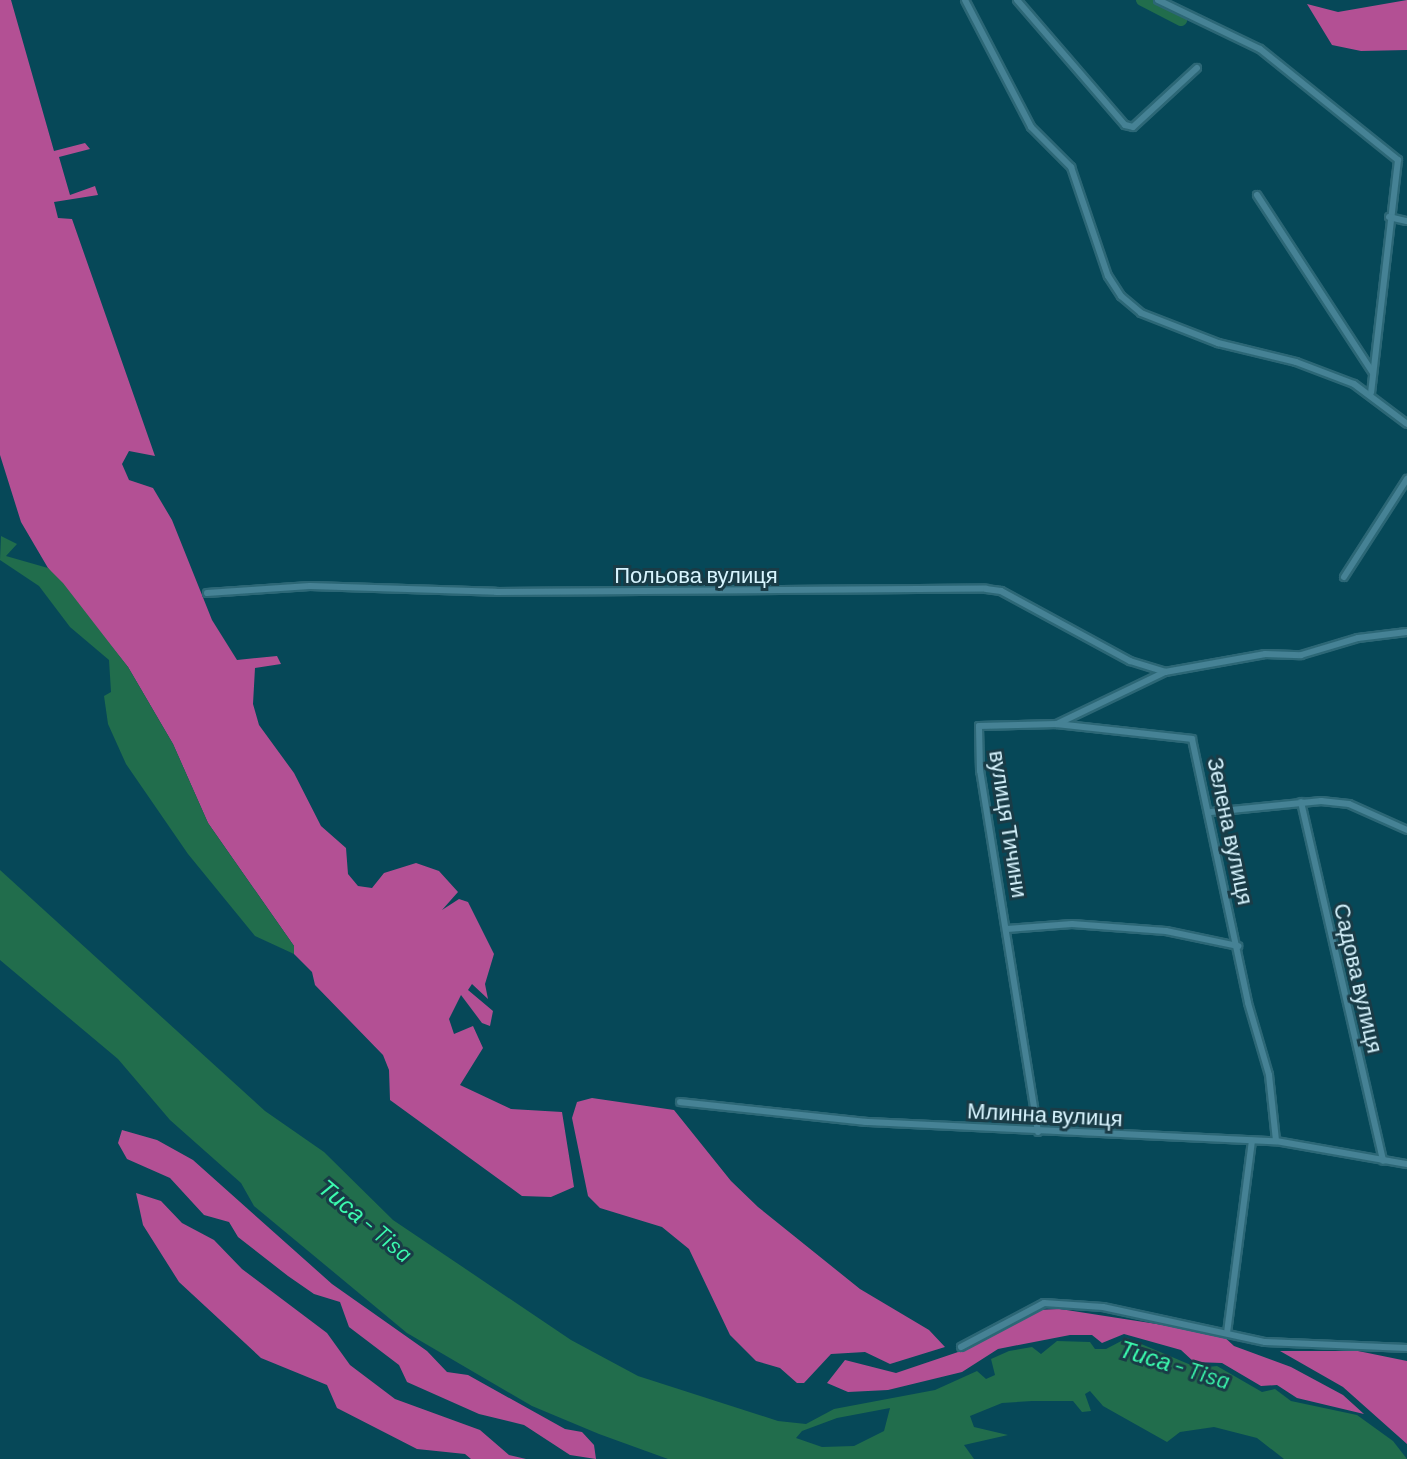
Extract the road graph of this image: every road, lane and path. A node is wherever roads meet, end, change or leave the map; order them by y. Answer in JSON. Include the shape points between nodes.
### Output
{"nodes":[{"id":1,"x":965,"y":0,"type":"edge"},
{"id":2,"x":1017,"y":0,"type":"edge"},
{"id":3,"x":1158,"y":0,"type":"edge"},
{"id":4,"x":1197,"y":68,"type":"dead end"},
{"id":5,"x":1257,"y":195,"type":"dead end"},
{"id":6,"x":1389,"y":217,"type":"junction"},
{"id":7,"x":1407,"y":221,"type":"edge"},
{"id":8,"x":1373,"y":373,"type":"junction"},
{"id":9,"x":1371,"y":392,"type":"junction"},
{"id":10,"x":1407,"y":424,"type":"edge"},
{"id":11,"x":1407,"y":479,"type":"edge"},
{"id":12,"x":1344,"y":577,"type":"dead end"},
{"id":13,"x":207,"y":593,"type":"dead end"},
{"id":14,"x":1407,"y":632,"type":"edge"},
{"id":15,"x":1165,"y":672,"type":"junction"},
{"id":16,"x":1057,"y":724,"type":"junction"},
{"id":17,"x":979,"y":726,"type":"joint"},
{"id":18,"x":1301,"y":802,"type":"junction"},
{"id":19,"x":1211,"y":812,"type":"junction"},
{"id":20,"x":1407,"y":830,"type":"edge"},
{"id":21,"x":1007,"y":929,"type":"junction"},
{"id":22,"x":1238,"y":946,"type":"junction"},
{"id":23,"x":680,"y":1102,"type":"dead end"},
{"id":24,"x":1038,"y":1132,"type":"junction"},
{"id":25,"x":1252,"y":1141,"type":"junction"},
{"id":26,"x":1276,"y":1141,"type":"junction"},
{"id":27,"x":1383,"y":1161,"type":"junction"},
{"id":28,"x":1407,"y":1164,"type":"edge"},
{"id":29,"x":1227,"y":1333,"type":"junction"},
{"id":30,"x":961,"y":1347,"type":"dead end"},
{"id":31,"x":1407,"y":1348,"type":"edge"}],
"edges":[{"from":1,"to":9,"type":"street","via":[[1031,127],[1071,167],[1108,276],[1121,296],[1141,313],[1218,343],[1296,362]]},
{"from":2,"to":4,"type":"street","via":[[1125,125],[1133,127]]},
{"from":3,"to":6,"type":"street","via":[[1260,49],[1398,160]]},
{"from":5,"to":8,"type":"street"},
{"from":6,"to":7,"type":"street"},
{"from":6,"to":8,"type":"street"},
{"from":8,"to":9,"type":"street"},
{"from":9,"to":10,"type":"street"},
{"from":11,"to":12,"type":"street"},
{"from":13,"to":15,"type":"street","name":"Польова вулиця","via":[[310,586],[542,592],[986,589],[1001,591],[1130,661]]},
{"from":14,"to":15,"type":"street","name":"Польова вулиця","via":[[1358,638],[1301,655],[1265,654]]},
{"from":15,"to":16,"type":"street","name":"Польова вулиця"},
{"from":16,"to":17,"type":"street","name":"Зелена вулиця"},
{"from":16,"to":19,"type":"street","name":"Зелена вулиця","via":[[1076,730],[1186,735],[1192,739]]},
{"from":17,"to":21,"type":"street","name":"вулиця Тичини","via":[[980,771]]},
{"from":18,"to":19,"type":"street"},
{"from":18,"to":20,"type":"street","via":[[1349,804]]},
{"from":18,"to":27,"type":"street","name":"Садова вулиця"},
{"from":19,"to":22,"type":"street","name":"Зелена вулиця"},
{"from":21,"to":22,"type":"street","name":"вулиця Тичини","via":[[1072,924],[1166,931]]},
{"from":21,"to":24,"type":"street","name":"вулиця Тичини"},
{"from":22,"to":26,"type":"street","name":"Зелена вулиця","via":[[1269,1075]]},
{"from":23,"to":24,"type":"street","name":"Млинна вулиця","via":[[866,1122]]},
{"from":24,"to":25,"type":"street","name":"Млинна вулиця"},
{"from":25,"to":26,"type":"street","name":"Млинна вулиця"},
{"from":25,"to":29,"type":"street"},
{"from":26,"to":27,"type":"street","name":"Млинна вулиця"},
{"from":27,"to":28,"type":"street","name":"Млинна вулиця"},
{"from":29,"to":30,"type":"street","via":[[1103,1307],[1044,1303]]},
{"from":29,"to":31,"type":"street","via":[[1265,1342]]}]}
